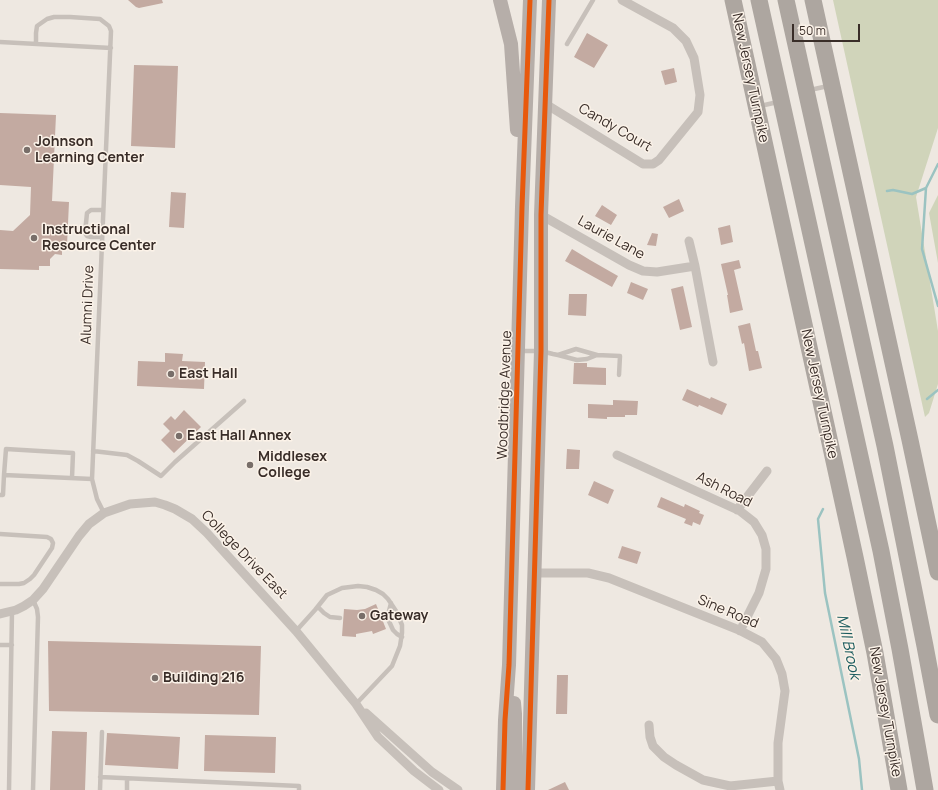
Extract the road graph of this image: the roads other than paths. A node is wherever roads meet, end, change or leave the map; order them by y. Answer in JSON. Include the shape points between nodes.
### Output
{"nodes":[{"id":1,"x":500,"y":0,"type":"edge"},
{"id":2,"x":530,"y":0,"type":"edge"},
{"id":3,"x":548,"y":0,"type":"edge"},
{"id":4,"x":593,"y":0,"type":"edge"},
{"id":5,"x":622,"y":0,"type":"edge"},
{"id":6,"x":733,"y":0,"type":"edge"},
{"id":7,"x":759,"y":0,"type":"edge"},
{"id":8,"x":786,"y":0,"type":"edge"},
{"id":9,"x":813,"y":0,"type":"edge"},
{"id":10,"x":0,"y":42,"type":"edge"},
{"id":11,"x":36,"y":43,"type":"junction"},
{"id":12,"x":567,"y":44,"type":"dead end"},
{"id":13,"x":111,"y":48,"type":"junction"},
{"id":14,"x":832,"y":85,"type":"junction"},
{"id":15,"x":806,"y":91,"type":"junction"},
{"id":16,"x":782,"y":101,"type":"junction"},
{"id":17,"x":544,"y":103,"type":"junction"},
{"id":18,"x":756,"y":107,"type":"junction"},
{"id":19,"x":522,"y":207,"type":"junction"},
{"id":20,"x":103,"y":210,"type":"junction"},
{"id":21,"x":541,"y":214,"type":"junction"},
{"id":22,"x":102,"y":238,"type":"junction"},
{"id":23,"x":689,"y":241,"type":"dead end"},
{"id":24,"x":695,"y":266,"type":"junction"},
{"id":25,"x":518,"y":351,"type":"junction"},
{"id":26,"x":541,"y":351,"type":"junction"},
{"id":27,"x":558,"y":355,"type":"junction"},
{"id":28,"x":597,"y":355,"type":"junction"},
{"id":29,"x":713,"y":362,"type":"dead end"},
{"id":30,"x":619,"y":375,"type":"dead end"},
{"id":31,"x":244,"y":401,"type":"dead end"},
{"id":32,"x":93,"y":451,"type":"junction"},
{"id":33,"x":617,"y":455,"type":"dead end"},
{"id":34,"x":767,"y":471,"type":"dead end"},
{"id":35,"x":4,"y":475,"type":"junction"},
{"id":36,"x":72,"y":478,"type":"junction"},
{"id":37,"x":92,"y":479,"type":"junction"},
{"id":38,"x":0,"y":495,"type":"edge"},
{"id":39,"x":737,"y":510,"type":"junction"},
{"id":40,"x":104,"y":514,"type":"junction"},
{"id":41,"x":0,"y":534,"type":"edge"},
{"id":42,"x":938,"y":572,"type":"edge"},
{"id":43,"x":534,"y":573,"type":"junction"},
{"id":44,"x":0,"y":584,"type":"edge"},
{"id":45,"x":33,"y":600,"type":"junction"},
{"id":46,"x":391,"y":603,"type":"junction"},
{"id":47,"x":318,"y":606,"type":"junction"},
{"id":48,"x":12,"y":611,"type":"junction"},
{"id":49,"x":0,"y":614,"type":"edge"},
{"id":50,"x":340,"y":618,"type":"dead end"},
{"id":51,"x":296,"y":631,"type":"junction"},
{"id":52,"x":740,"y":631,"type":"junction"},
{"id":53,"x":402,"y":637,"type":"junction"},
{"id":54,"x":0,"y":645,"type":"edge"},
{"id":55,"x":12,"y":645,"type":"junction"},
{"id":56,"x":509,"y":664,"type":"junction"},
{"id":57,"x":356,"y":704,"type":"junction"},
{"id":58,"x":938,"y":715,"type":"edge"},
{"id":59,"x":649,"y":725,"type":"dead end"},
{"id":60,"x":102,"y":732,"type":"dead end"},
{"id":61,"x":100,"y":777,"type":"junction"},
{"id":62,"x":127,"y":778,"type":"junction"},
{"id":63,"x":779,"y":786,"type":"edge"},
{"id":64,"x":277,"y":788,"type":"edge"},
{"id":65,"x":9,"y":790,"type":"edge"},
{"id":66,"x":32,"y":790,"type":"edge"},
{"id":67,"x":100,"y":790,"type":"edge"},
{"id":68,"x":127,"y":790,"type":"edge"},
{"id":69,"x":299,"y":790,"type":"edge"},
{"id":70,"x":439,"y":790,"type":"edge"},
{"id":71,"x":458,"y":790,"type":"edge"},
{"id":72,"x":503,"y":790,"type":"edge"},
{"id":73,"x":515,"y":790,"type":"edge"},
{"id":74,"x":528,"y":790,"type":"edge"},
{"id":75,"x":898,"y":790,"type":"edge"},
{"id":76,"x":925,"y":790,"type":"edge"}],
"edges":[{"from":1,"to":19,"type":"main road","via":[[511,44]]},
{"from":2,"to":19,"type":"main road","name":"Woodbridge Avenue"},
{"from":3,"to":17,"type":"main road"},
{"from":4,"to":12,"type":"lane"},
{"from":5,"to":17,"type":"street","name":"Candy Court","via":[[673,28],[686,41],[694,58],[700,95],[698,112],[660,160],[653,164],[643,164]]},
{"from":6,"to":18,"type":"highway","name":"New Jersey Turnpike"},
{"from":7,"to":16,"type":"highway","name":"New Jersey Turnpike"},
{"from":8,"to":15,"type":"highway"},
{"from":9,"to":14,"type":"highway"},
{"from":10,"to":11,"type":"lane"},
{"from":11,"to":13,"type":"lane"},
{"from":11,"to":13,"type":"lane","name":"Alumni Drive","via":[[37,26],[47,18],[100,19],[111,31]]},
{"from":13,"to":20,"type":"lane","name":"Alumni Drive"},
{"from":14,"to":15,"type":"lane"},
{"from":14,"to":42,"type":"highway"},
{"from":15,"to":58,"type":"highway","via":[[891,477]]},
{"from":16,"to":18,"type":"lane"},
{"from":16,"to":76,"type":"highway","name":"New Jersey Turnpike","via":[[881,551]]},
{"from":17,"to":21,"type":"main road"},
{"from":18,"to":75,"type":"highway","name":"New Jersey Turnpike","via":[[855,557]]},
{"from":19,"to":25,"type":"main road","name":"Woodbridge Avenue"},
{"from":20,"to":22,"type":"lane","name":"Alumni Drive"},
{"from":20,"to":22,"type":"lane","via":[[87,212],[85,234]]},
{"from":21,"to":24,"type":"street","name":"Laurie Lane","via":[[643,271],[657,272]]},
{"from":21,"to":26,"type":"main road"},
{"from":22,"to":32,"type":"lane","name":"Alumni Drive"},
{"from":23,"to":24,"type":"street"},
{"from":24,"to":29,"type":"street"},
{"from":25,"to":26,"type":"lane"},
{"from":25,"to":56,"type":"main road","name":"Woodbridge Avenue"},
{"from":26,"to":27,"type":"lane"},
{"from":26,"to":43,"type":"main road"},
{"from":27,"to":28,"type":"lane","via":[[576,360]]},
{"from":27,"to":28,"type":"lane","via":[[576,348]]},
{"from":28,"to":30,"type":"lane","via":[[620,356]]},
{"from":31,"to":32,"type":"lane","via":[[162,476],[127,455]]},
{"from":32,"to":37,"type":"lane","name":"Alumni Drive"},
{"from":33,"to":39,"type":"street","name":"Ash Road"},
{"from":34,"to":39,"type":"street"},
{"from":35,"to":36,"type":"lane"},
{"from":35,"to":36,"type":"lane","via":[[6,449],[73,453]]},
{"from":35,"to":38,"type":"lane","via":[[3,495]]},
{"from":36,"to":37,"type":"lane"},
{"from":37,"to":40,"type":"lane","name":"Alumni Drive"},
{"from":39,"to":52,"type":"street","name":"Ash Road","via":[[754,522],[762,535],[766,549],[766,570],[759,593]]},
{"from":40,"to":45,"type":"street","name":"College Drive East","via":[[89,524],[79,536]]},
{"from":40,"to":51,"type":"street","name":"College Drive East","via":[[130,504],[155,502],[192,519]]},
{"from":41,"to":44,"type":"lane","via":[[47,537],[53,543],[30,580],[19,584]]},
{"from":43,"to":52,"type":"street","name":"Sine Road","via":[[588,573],[609,578]]},
{"from":43,"to":74,"type":"main road"},
{"from":45,"to":48,"type":"street","name":"College Drive East"},
{"from":45,"to":66,"type":"lane","via":[[38,617]]},
{"from":46,"to":47,"type":"lane","via":[[383,594],[358,586],[342,588],[327,595]]},
{"from":46,"to":53,"type":"lane","via":[[402,625]]},
{"from":46,"to":53,"type":"lane","via":[[388,619],[393,630]]},
{"from":47,"to":50,"type":"lane","via":[[330,617]]},
{"from":47,"to":51,"type":"lane"},
{"from":48,"to":49,"type":"street","name":"College Drive East"},
{"from":48,"to":55,"type":"lane"},
{"from":51,"to":57,"type":"street","name":"College Drive East"},
{"from":52,"to":63,"type":"street","name":"Sine Road","via":[[762,642],[776,659],[782,674],[785,691],[778,743]]},
{"from":53,"to":57,"type":"lane","via":[[392,666]]},
{"from":54,"to":55,"type":"lane"},
{"from":55,"to":65,"type":"lane"},
{"from":56,"to":72,"type":"main road","name":"Woodbridge Avenue"},
{"from":56,"to":73,"type":"main road","via":[[515,714]]},
{"from":57,"to":70,"type":"street","name":"College Drive East","via":[[378,737],[414,771]]},
{"from":57,"to":71,"type":"street","via":[[432,772]]},
{"from":59,"to":63,"type":"street","via":[[653,746],[664,757],[703,780],[730,786]]},
{"from":60,"to":61,"type":"lane"},
{"from":61,"to":62,"type":"lane"},
{"from":61,"to":67,"type":"lane"},
{"from":62,"to":64,"type":"lane"},
{"from":62,"to":68,"type":"lane"},
{"from":64,"to":69,"type":"lane","via":[[299,786]]}]}
